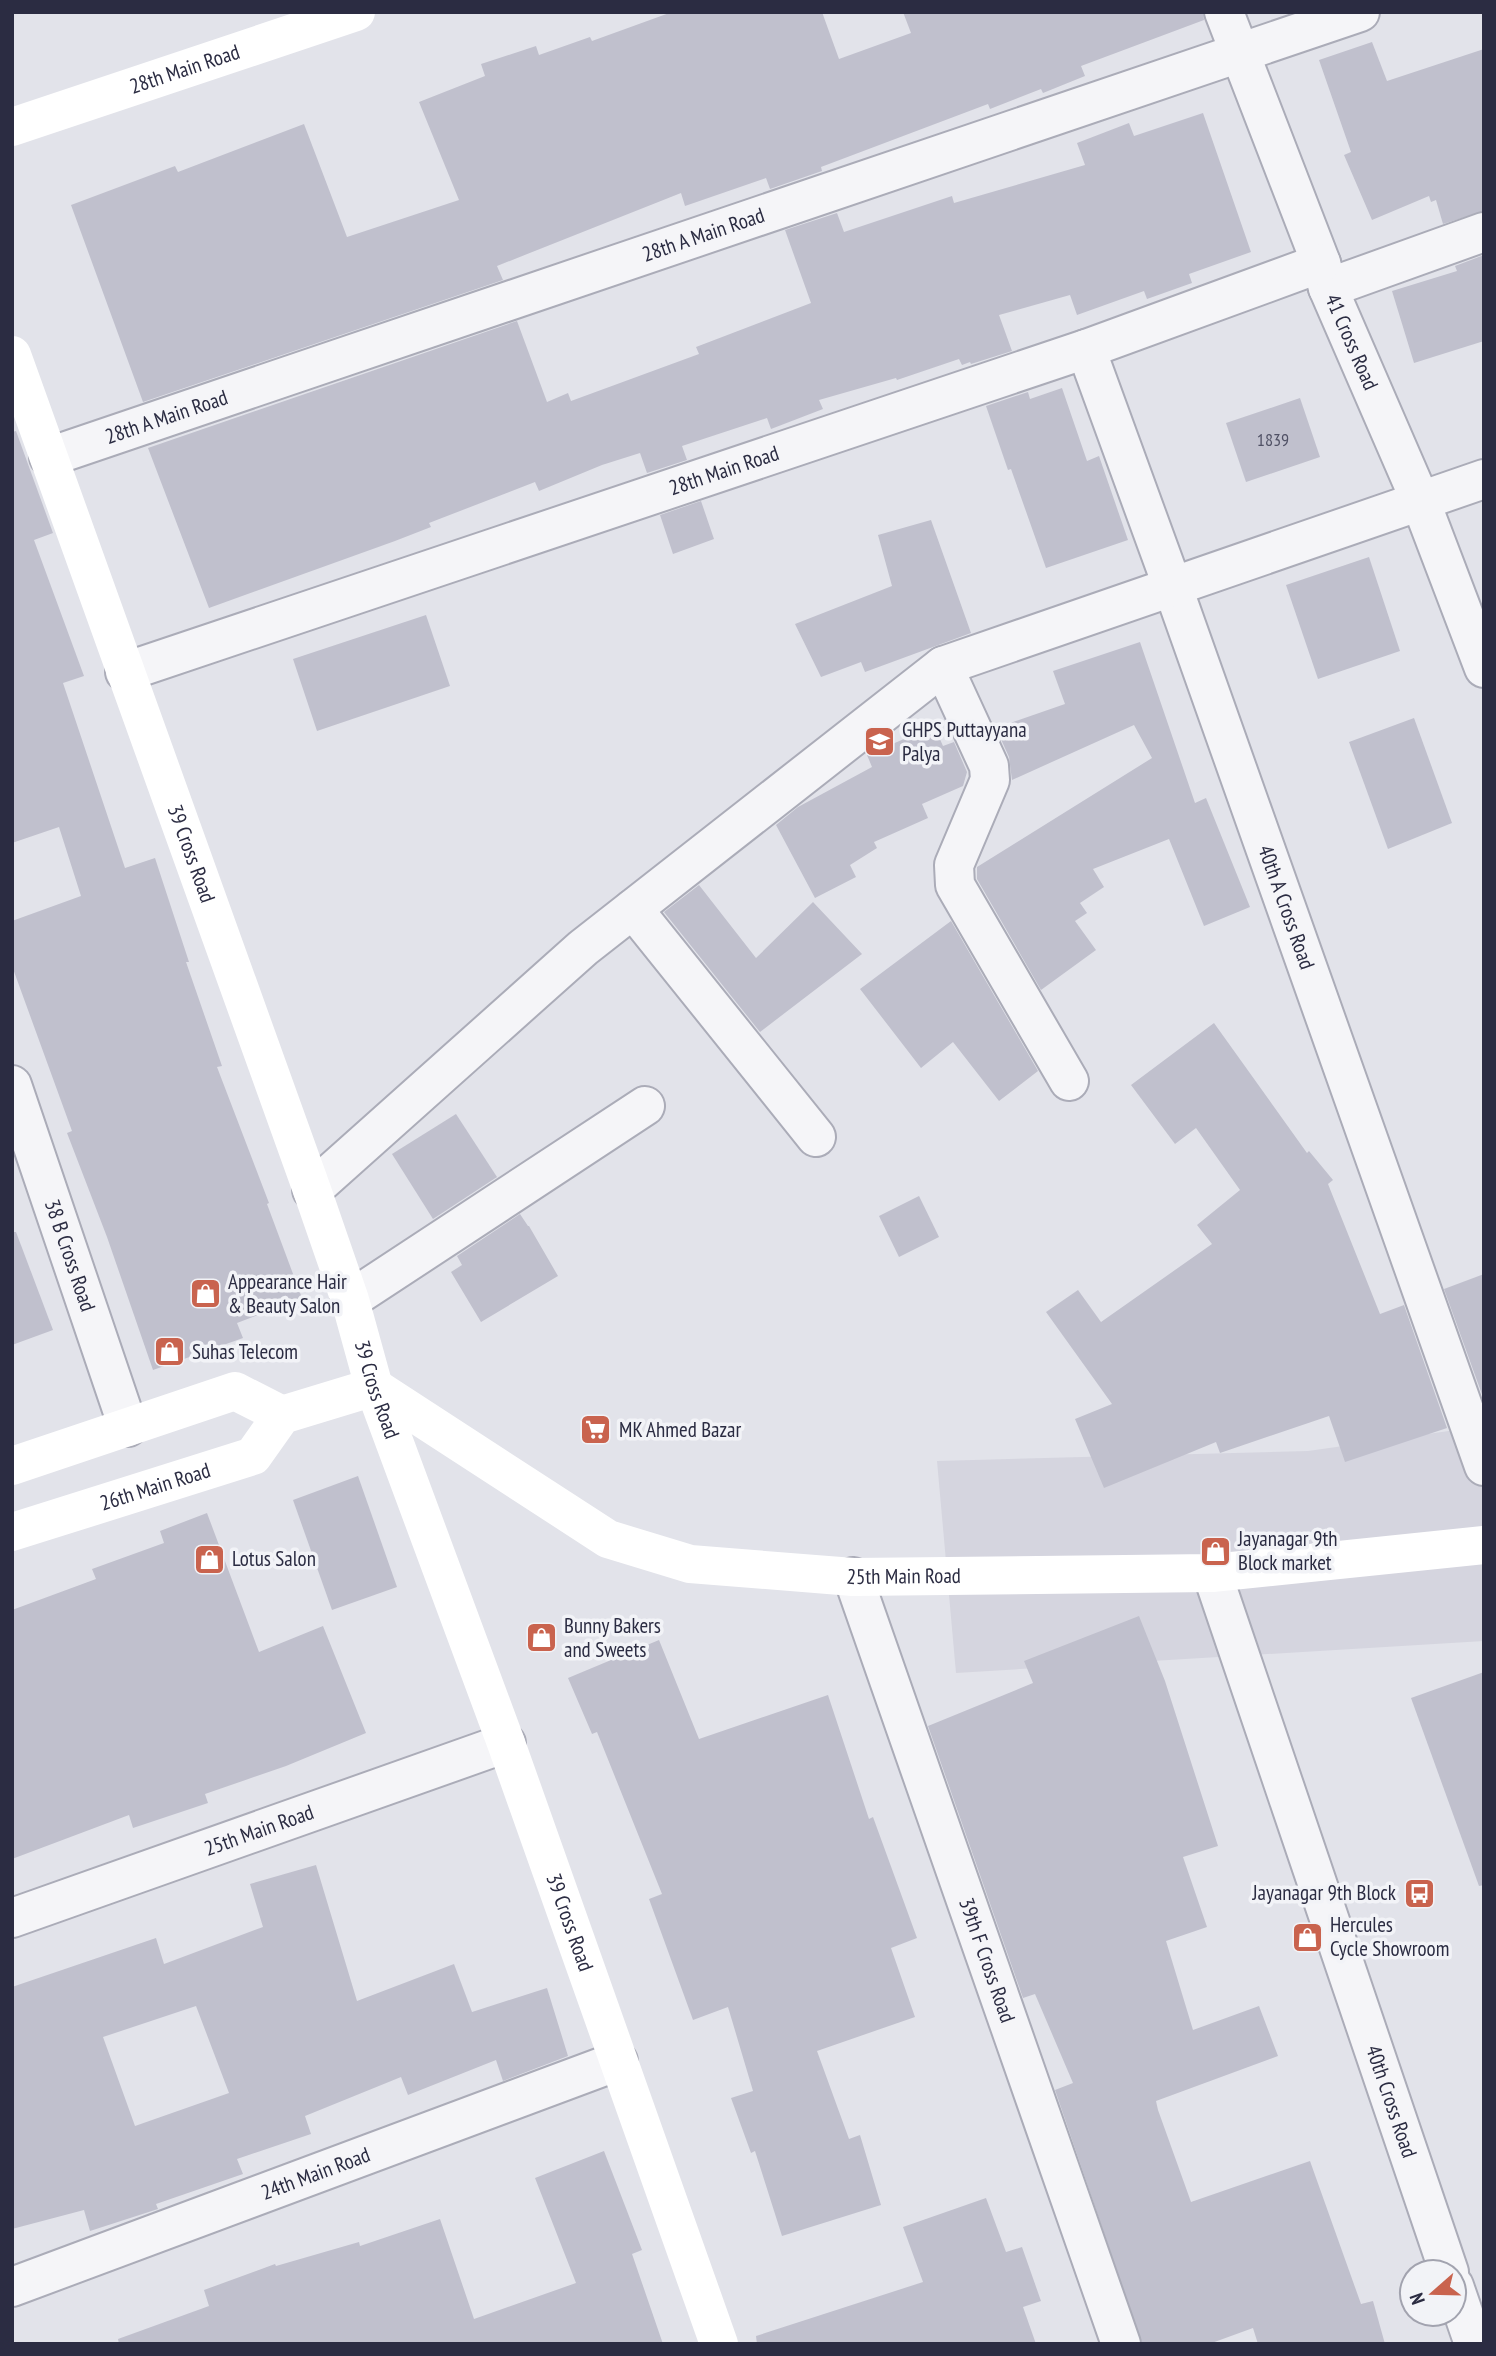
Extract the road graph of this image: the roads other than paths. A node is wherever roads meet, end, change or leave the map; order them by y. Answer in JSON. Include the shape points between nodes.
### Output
{"nodes":[{"id":1,"x":356,"y":12,"type":"edge"},
{"id":2,"x":1224,"y":12,"type":"edge"},
{"id":3,"x":1360,"y":12,"type":"edge"},
{"id":4,"x":1238,"y":53,"type":"junction"},
{"id":5,"x":12,"y":128,"type":"edge"},
{"id":6,"x":1484,"y":232,"type":"edge"},
{"id":7,"x":1325,"y":276,"type":"junction"},
{"id":8,"x":1086,"y":348,"type":"junction"},
{"id":9,"x":12,"y":355,"type":"edge"},
{"id":10,"x":49,"y":457,"type":"junction"},
{"id":11,"x":1484,"y":479,"type":"edge"},
{"id":12,"x":1420,"y":500,"type":"junction"},
{"id":13,"x":1172,"y":585,"type":"junction"},
{"id":14,"x":943,"y":666,"type":"junction"},
{"id":15,"x":1484,"y":668,"type":"edge"},
{"id":16,"x":125,"y":672,"type":"junction"},
{"id":17,"x":633,"y":909,"type":"junction"},
{"id":18,"x":1069,"y":1081,"type":"dead end"},
{"id":19,"x":12,"y":1085,"type":"edge"},
{"id":20,"x":645,"y":1106,"type":"dead end"},
{"id":21,"x":816,"y":1137,"type":"dead end"},
{"id":22,"x":312,"y":1189,"type":"junction"},
{"id":23,"x":350,"y":1300,"type":"junction"},
{"id":24,"x":374,"y":1387,"type":"junction"},
{"id":25,"x":282,"y":1415,"type":"junction"},
{"id":26,"x":128,"y":1427,"type":"junction"},
{"id":27,"x":12,"y":1466,"type":"edge"},
{"id":28,"x":1484,"y":1466,"type":"edge"},
{"id":29,"x":12,"y":1532,"type":"edge"},
{"id":30,"x":1484,"y":1545,"type":"edge"},
{"id":31,"x":1212,"y":1573,"type":"junction"},
{"id":32,"x":853,"y":1577,"type":"junction"},
{"id":33,"x":506,"y":1743,"type":"junction"},
{"id":34,"x":12,"y":1918,"type":"edge"},
{"id":35,"x":618,"y":2061,"type":"junction"},
{"id":36,"x":1444,"y":2258,"type":"edge"},
{"id":37,"x":12,"y":2287,"type":"edge"},
{"id":38,"x":1468,"y":2327,"type":"edge"},
{"id":39,"x":719,"y":2344,"type":"edge"},
{"id":40,"x":1121,"y":2344,"type":"edge"},
{"id":41,"x":1474,"y":2344,"type":"edge"}],
"edges":[{"from":1,"to":5,"type":"street","name":"28th Main Road"},
{"from":2,"to":4,"type":"street","name":"41 Cross Road"},
{"from":3,"to":4,"type":"street","name":"28th A Main Road"},
{"from":4,"to":7,"type":"street","name":"41 Cross Road"},
{"from":4,"to":10,"type":"street","name":"28th A Main Road"},
{"from":6,"to":7,"type":"street","name":"28th Main Road"},
{"from":7,"to":8,"type":"street","name":"28th Main Road"},
{"from":7,"to":12,"type":"street","name":"41 Cross Road"},
{"from":8,"to":13,"type":"street","name":"40th A Cross Road"},
{"from":8,"to":16,"type":"street","name":"28th Main Road"},
{"from":9,"to":10,"type":"street","name":"39 Cross Road"},
{"from":10,"to":16,"type":"street","name":"39 Cross Road"},
{"from":11,"to":12,"type":"street"},
{"from":12,"to":13,"type":"street"},
{"from":12,"to":15,"type":"street","name":"41 Cross Road"},
{"from":13,"to":14,"type":"street"},
{"from":13,"to":28,"type":"street","name":"40th A Cross Road"},
{"from":14,"to":17,"type":"street"},
{"from":14,"to":18,"type":"street","via":[[989,766],[990,780],[954,865],[955,885]]},
{"from":16,"to":22,"type":"street","name":"39 Cross Road"},
{"from":17,"to":21,"type":"street"},
{"from":17,"to":22,"type":"street"},
{"from":19,"to":26,"type":"street","name":"38 B Cross Road"},
{"from":20,"to":23,"type":"street"},
{"from":22,"to":23,"type":"street","name":"39 Cross Road"},
{"from":23,"to":24,"type":"street","name":"39 Cross Road"},
{"from":24,"to":25,"type":"street"},
{"from":24,"to":32,"type":"street","name":"25th Main Road","via":[[608,1539],[690,1564]]},
{"from":24,"to":33,"type":"street","name":"39 Cross Road"},
{"from":25,"to":26,"type":"street","via":[[235,1391]]},
{"from":25,"to":29,"type":"street","name":"26th Main Road","via":[[253,1456]]},
{"from":26,"to":27,"type":"street"},
{"from":30,"to":31,"type":"street","name":"25th Main Road"},
{"from":31,"to":32,"type":"street","name":"25th Main Road"},
{"from":31,"to":36,"type":"street","name":"40th Cross Road"},
{"from":32,"to":40,"type":"street","name":"39th F Cross Road"},
{"from":33,"to":34,"type":"street","name":"25th Main Road"},
{"from":33,"to":35,"type":"street","name":"39 Cross Road"},
{"from":35,"to":37,"type":"street","name":"24th Main Road"},
{"from":35,"to":39,"type":"street","name":"39 Cross Road"},
{"from":38,"to":41,"type":"street"}]}
